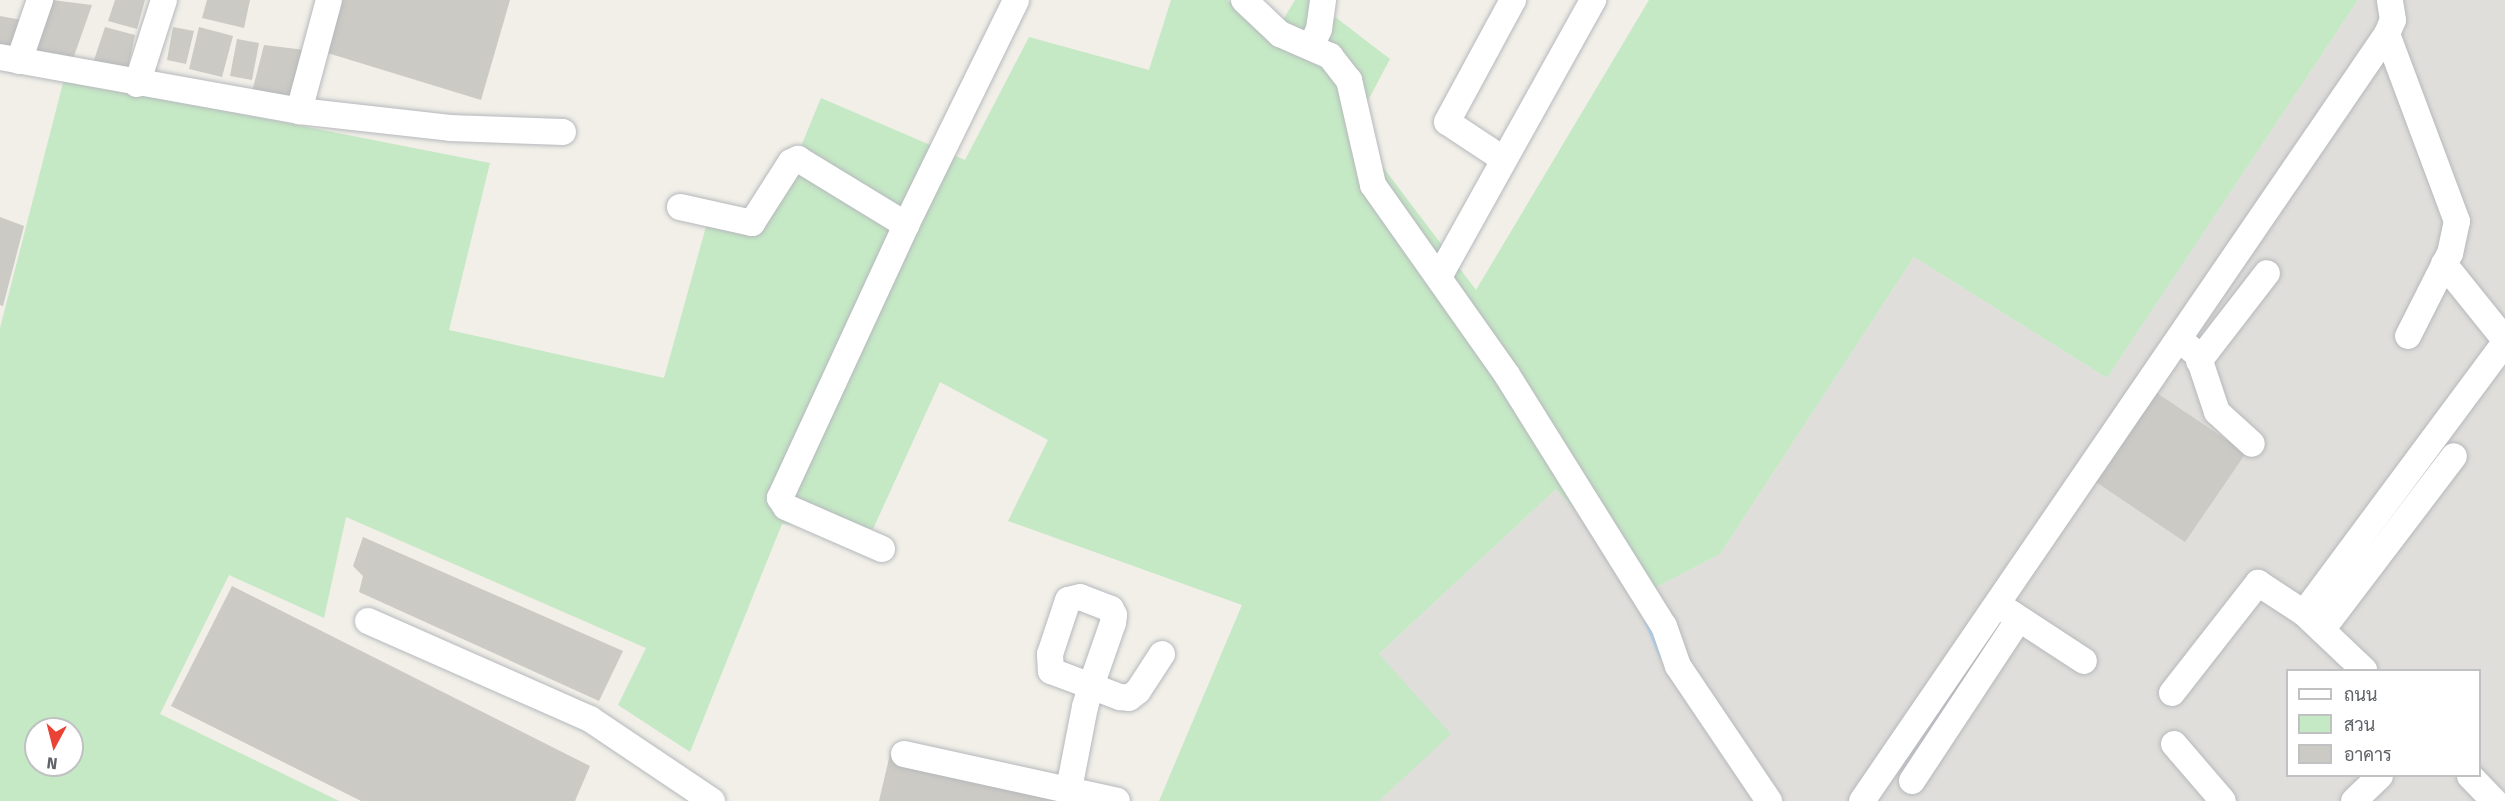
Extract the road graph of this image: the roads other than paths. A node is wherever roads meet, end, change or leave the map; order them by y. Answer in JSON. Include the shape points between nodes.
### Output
{"nodes":[{"id":1,"x":40,"y":0,"type":"edge"},
{"id":2,"x":164,"y":0,"type":"edge"},
{"id":3,"x":329,"y":0,"type":"edge"},
{"id":4,"x":1016,"y":0,"type":"edge"},
{"id":5,"x":1244,"y":0,"type":"edge"},
{"id":6,"x":1323,"y":0,"type":"edge"},
{"id":7,"x":1513,"y":0,"type":"edge"},
{"id":8,"x":1593,"y":0,"type":"edge"},
{"id":9,"x":2390,"y":0,"type":"edge"},
{"id":10,"x":2388,"y":34,"type":"junction"},
{"id":11,"x":1314,"y":40,"type":"junction"},
{"id":12,"x":10,"y":59,"type":"edge"},
{"id":13,"x":137,"y":84,"type":"junction"},
{"id":14,"x":299,"y":111,"type":"junction"},
{"id":15,"x":563,"y":132,"type":"dead end"},
{"id":16,"x":1503,"y":159,"type":"junction"},
{"id":17,"x":680,"y":207,"type":"dead end"},
{"id":18,"x":906,"y":225,"type":"junction"},
{"id":19,"x":2445,"y":264,"type":"junction"},
{"id":20,"x":1444,"y":269,"type":"junction"},
{"id":21,"x":2266,"y":273,"type":"dead end"},
{"id":22,"x":2408,"y":336,"type":"dead end"},
{"id":23,"x":2179,"y":339,"type":"junction"},
{"id":24,"x":2505,"y":341,"type":"edge"},
{"id":25,"x":2199,"y":361,"type":"junction"},
{"id":26,"x":2252,"y":444,"type":"dead end"},
{"id":27,"x":2454,"y":456,"type":"dead end"},
{"id":28,"x":882,"y":549,"type":"dead end"},
{"id":29,"x":1997,"y":605,"type":"junction"},
{"id":30,"x":2019,"y":619,"type":"junction"},
{"id":31,"x":368,"y":621,"type":"dead end"},
{"id":32,"x":2313,"y":621,"type":"junction"},
{"id":33,"x":1162,"y":654,"type":"dead end"},
{"id":34,"x":2084,"y":661,"type":"dead end"},
{"id":35,"x":2363,"y":669,"type":"edge"},
{"id":36,"x":2172,"y":693,"type":"dead end"},
{"id":37,"x":2174,"y":744,"type":"dead end"},
{"id":38,"x":904,"y":754,"type":"dead end"},
{"id":39,"x":2471,"y":777,"type":"edge"},
{"id":40,"x":1912,"y":781,"type":"dead end"},
{"id":41,"x":1069,"y":789,"type":"junction"},
{"id":42,"x":712,"y":801,"type":"edge"},
{"id":43,"x":1117,"y":801,"type":"edge"},
{"id":44,"x":1769,"y":801,"type":"edge"},
{"id":45,"x":1862,"y":801,"type":"edge"},
{"id":46,"x":2223,"y":801,"type":"edge"},
{"id":47,"x":2494,"y":801,"type":"edge"}],
"edges":[{"from":1,"to":12,"type":"street"},
{"from":2,"to":13,"type":"street"},
{"from":3,"to":14,"type":"street"},
{"from":4,"to":18,"type":"street"},
{"from":5,"to":11,"type":"street","via":[[1280,34]]},
{"from":6,"to":11,"type":"street"},
{"from":7,"to":16,"type":"street","via":[[1446,122]]},
{"from":8,"to":16,"type":"street"},
{"from":9,"to":10,"type":"street","via":[[2393,20]]},
{"from":10,"to":19,"type":"street","via":[[2457,221],[2455,240]]},
{"from":10,"to":23,"type":"street"},
{"from":11,"to":20,"type":"street","via":[[1349,80],[1373,185]]},
{"from":12,"to":13,"type":"street"},
{"from":13,"to":14,"type":"street"},
{"from":14,"to":15,"type":"street","via":[[450,128]]},
{"from":16,"to":20,"type":"street"},
{"from":17,"to":18,"type":"street","via":[[753,223],[791,162],[798,159]]},
{"from":18,"to":28,"type":"street","via":[[780,498],[786,507]]},
{"from":19,"to":22,"type":"street"},
{"from":19,"to":24,"type":"street"},
{"from":20,"to":44,"type":"street","via":[[1664,626],[1678,666]]},
{"from":21,"to":25,"type":"street"},
{"from":23,"to":25,"type":"street","via":[[2194,349]]},
{"from":23,"to":29,"type":"street"},
{"from":24,"to":32,"type":"street"},
{"from":25,"to":26,"type":"street","via":[[2217,412]]},
{"from":27,"to":32,"type":"street"},
{"from":29,"to":30,"type":"street"},
{"from":29,"to":45,"type":"street"},
{"from":30,"to":34,"type":"street"},
{"from":30,"to":40,"type":"street"},
{"from":31,"to":42,"type":"street","via":[[590,719]]},
{"from":32,"to":35,"type":"street"},
{"from":32,"to":36,"type":"street","via":[[2258,583]]},
{"from":33,"to":41,"type":"street","via":[[1129,698],[1090,686]]},
{"from":37,"to":46,"type":"street"},
{"from":38,"to":41,"type":"street"},
{"from":39,"to":47,"type":"street"},
{"from":41,"to":43,"type":"street"}]}
